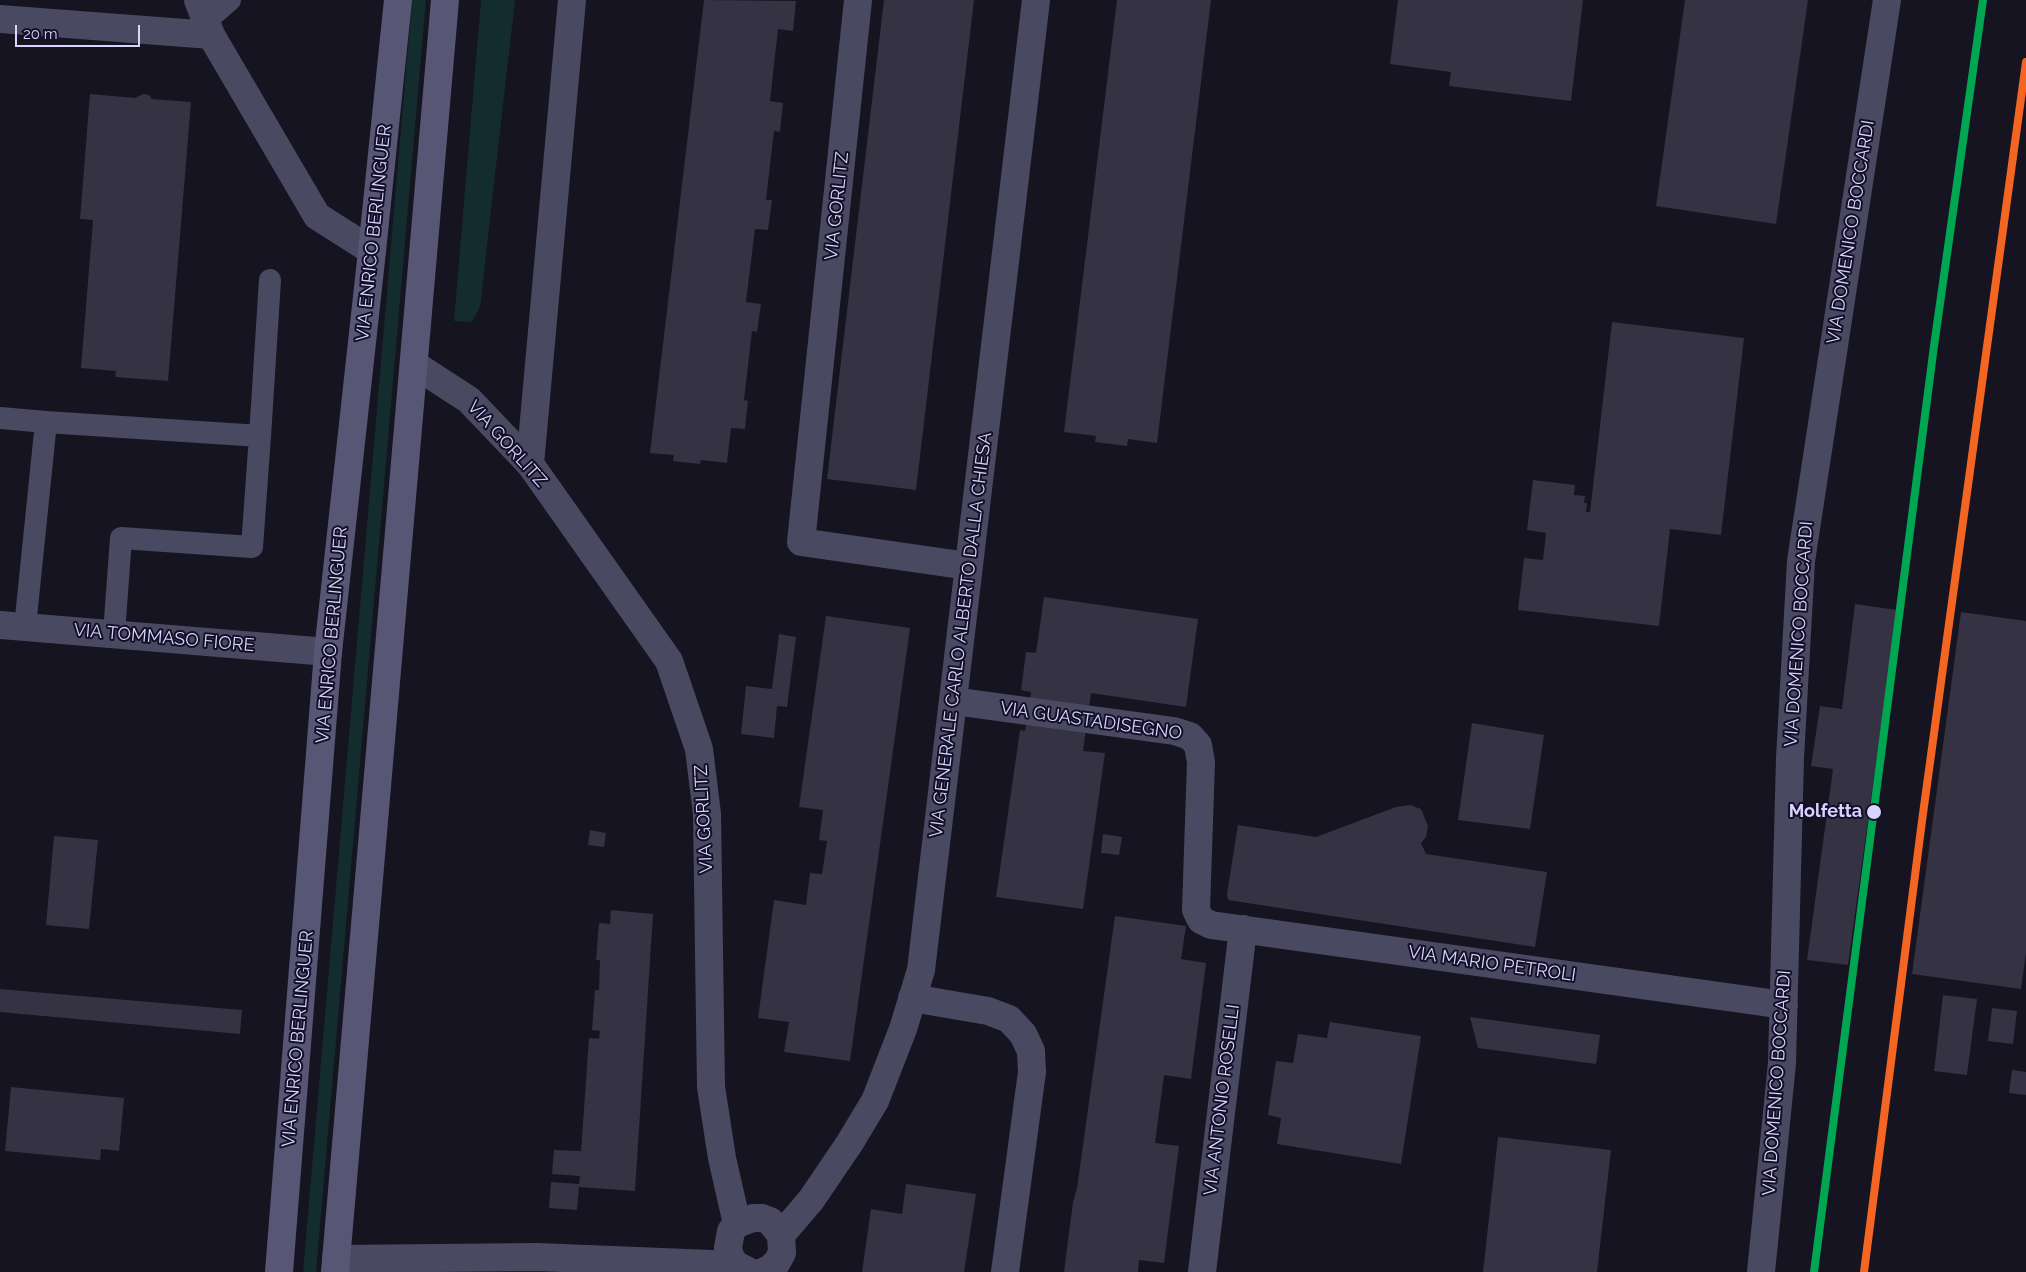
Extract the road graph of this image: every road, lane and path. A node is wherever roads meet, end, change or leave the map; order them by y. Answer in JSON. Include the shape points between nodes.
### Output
{"nodes":[{"id":1,"x":230,"y":0,"type":"edge"},
{"id":2,"x":398,"y":0,"type":"edge"},
{"id":3,"x":445,"y":0,"type":"edge"},
{"id":4,"x":572,"y":0,"type":"edge"},
{"id":5,"x":858,"y":0,"type":"edge"},
{"id":6,"x":1036,"y":0,"type":"edge"},
{"id":7,"x":1887,"y":0,"type":"edge"},
{"id":8,"x":0,"y":19,"type":"edge"},
{"id":9,"x":205,"y":19,"type":"edge"},
{"id":10,"x":372,"y":251,"type":"junction"},
{"id":11,"x":270,"y":280,"type":"dead end"},
{"id":12,"x":415,"y":365,"type":"junction"},
{"id":13,"x":0,"y":418,"type":"edge"},
{"id":14,"x":46,"y":422,"type":"junction"},
{"id":15,"x":260,"y":436,"type":"junction"},
{"id":16,"x":530,"y":464,"type":"junction"},
{"id":17,"x":968,"y":566,"type":"junction"},
{"id":18,"x":12,"y":626,"type":"edge"},
{"id":19,"x":114,"y":633,"type":"junction"},
{"id":20,"x":328,"y":652,"type":"junction"},
{"id":21,"x":953,"y":701,"type":"junction"},
{"id":22,"x":1201,"y":920,"type":"joint"},
{"id":23,"x":1243,"y":929,"type":"junction"},
{"id":24,"x":912,"y":998,"type":"junction"},
{"id":25,"x":1784,"y":1005,"type":"junction"},
{"id":26,"x":737,"y":1224,"type":"junction"},
{"id":27,"x":781,"y":1235,"type":"junction"},
{"id":28,"x":536,"y":1264,"type":"edge"},
{"id":29,"x":335,"y":1265,"type":"edge"},
{"id":30,"x":743,"y":1269,"type":"edge"},
{"id":31,"x":280,"y":1272,"type":"edge"},
{"id":32,"x":763,"y":1272,"type":"edge"},
{"id":33,"x":1005,"y":1272,"type":"edge"},
{"id":34,"x":1202,"y":1272,"type":"edge"},
{"id":35,"x":1761,"y":1272,"type":"edge"}],
"edges":[{"from":1,"to":9,"type":"lane"},
{"from":2,"to":10,"type":"main road","name":"VIA ENRICO BERLINGUER"},
{"from":3,"to":12,"type":"main road"},
{"from":4,"to":16,"type":"street"},
{"from":5,"to":17,"type":"street","name":"VIA GORLITZ","via":[[801,542]]},
{"from":6,"to":17,"type":"street","name":"VIA GENERALE CARLO ALBERTO DALLA CHIESA"},
{"from":7,"to":25,"type":"street","name":"VIA DOMENICO BOCCARDI","via":[[1801,561],[1790,758]]},
{"from":8,"to":9,"type":"street"},
{"from":9,"to":10,"type":"street","via":[[317,216]]},
{"from":10,"to":20,"type":"main road","name":"VIA ENRICO BERLINGUER"},
{"from":11,"to":15,"type":"lane"},
{"from":12,"to":16,"type":"street","name":"VIA GORLITZ","via":[[469,400]]},
{"from":12,"to":29,"type":"main road"},
{"from":13,"to":14,"type":"lane"},
{"from":14,"to":15,"type":"lane"},
{"from":14,"to":18,"type":"lane"},
{"from":15,"to":19,"type":"lane","via":[[252,547],[121,538]]},
{"from":16,"to":26,"type":"street","name":"VIA GORLITZ","via":[[669,661],[699,749],[707,814],[711,1086],[722,1158]]},
{"from":17,"to":21,"type":"street","name":"VIA GENERALE CARLO ALBERTO DALLA CHIESA"},
{"from":18,"to":19,"type":"street","name":"VIA TOMMASO FIORE"},
{"from":19,"to":20,"type":"street","name":"VIA TOMMASO FIORE"},
{"from":20,"to":31,"type":"main road","name":"VIA ENRICO BERLINGUER"},
{"from":21,"to":22,"type":"street","name":"VIA GUASTADISEGNO","via":[[1174,731],[1190,736],[1198,744],[1201,762],[1196,910]]},
{"from":21,"to":24,"type":"street","name":"VIA GENERALE CARLO ALBERTO DALLA CHIESA","via":[[921,970]]},
{"from":22,"to":23,"type":"street","name":"VIA MARIO PETROLI","via":[[1211,925]]},
{"from":23,"to":25,"type":"street","name":"VIA MARIO PETROLI"},
{"from":23,"to":34,"type":"street","name":"VIA ANTONIO ROSELLI"},
{"from":24,"to":27,"type":"street","name":"VIA GENERALE CARLO ALBERTO DALLA CHIESA","via":[[875,1101],[811,1200]]},
{"from":24,"to":33,"type":"street","via":[[988,1011],[1009,1018],[1023,1034],[1031,1051],[1032,1072]]},
{"from":25,"to":35,"type":"street","name":"VIA DOMENICO BOCCARDI","via":[[1782,1063]]},
{"from":26,"to":27,"type":"street","via":[[762,1218],[776,1227]]},
{"from":26,"to":30,"type":"street","via":[[731,1231],[728,1248],[730,1257]]},
{"from":27,"to":32,"type":"street","via":[[782,1253],[778,1262]]},
{"from":28,"to":29,"type":"street"},
{"from":28,"to":30,"type":"street"}]}
